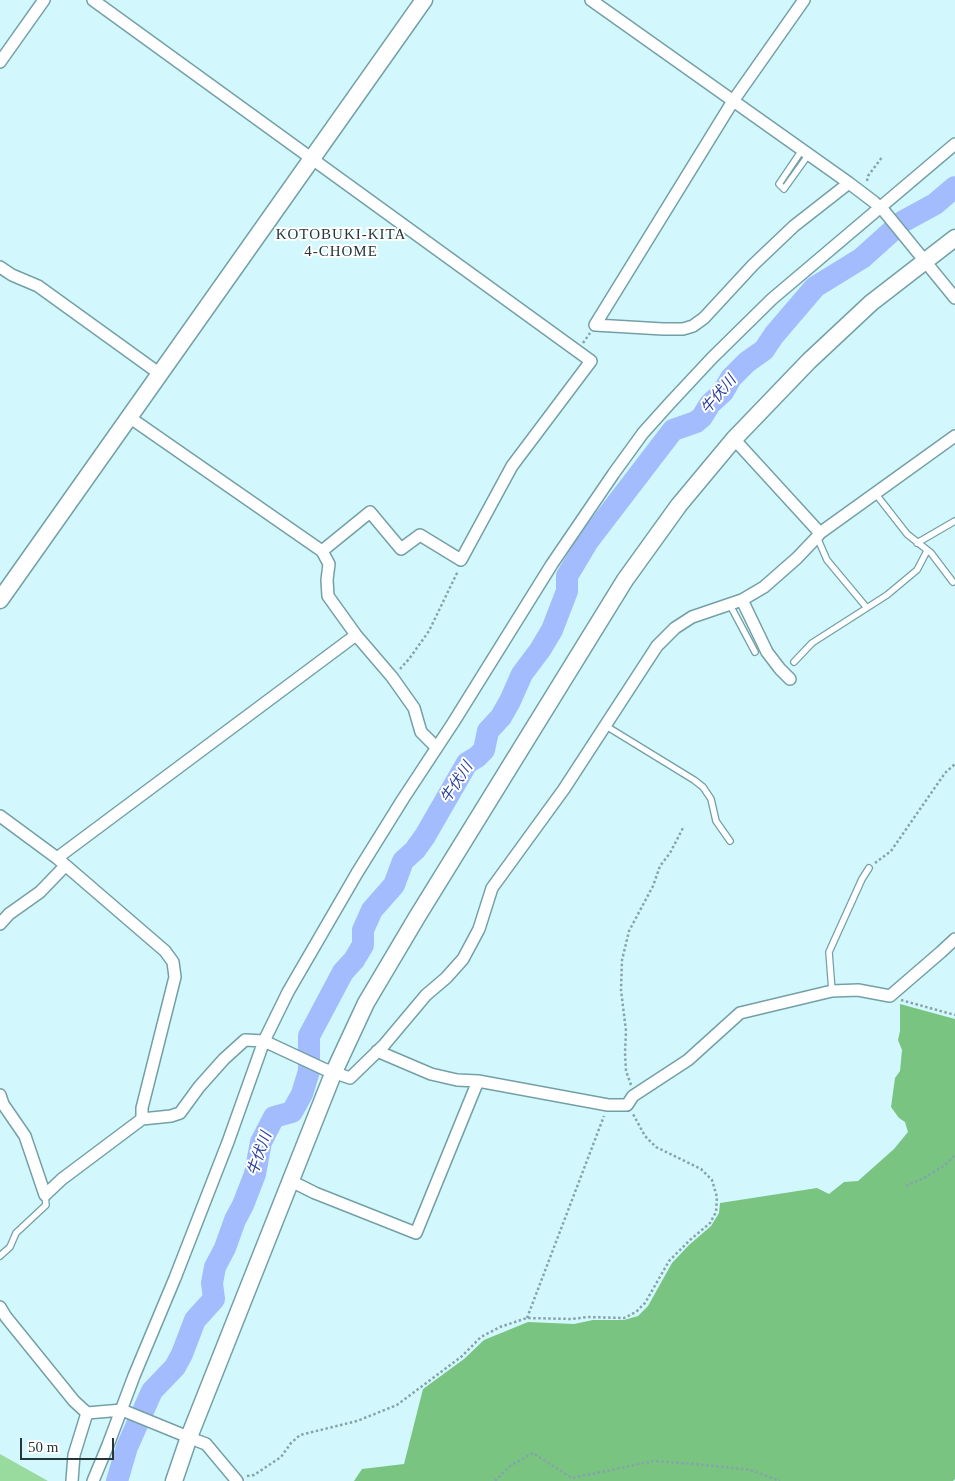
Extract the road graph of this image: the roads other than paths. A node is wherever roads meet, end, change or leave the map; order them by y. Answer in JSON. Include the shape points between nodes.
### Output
{"nodes":[{"id":1,"x":44,"y":0,"type":"edge"},
{"id":2,"x":93,"y":0,"type":"edge"},
{"id":3,"x":424,"y":0,"type":"edge"},
{"id":4,"x":591,"y":0,"type":"edge"},
{"id":5,"x":804,"y":0,"type":"edge"},
{"id":6,"x":0,"y":62,"type":"edge"},
{"id":7,"x":733,"y":101,"type":"junction"},
{"id":8,"x":955,"y":144,"type":"edge"},
{"id":9,"x":806,"y":152,"type":"junction"},
{"id":10,"x":312,"y":158,"type":"junction"},
{"id":11,"x":849,"y":183,"type":"junction"},
{"id":12,"x":882,"y":209,"type":"junction"},
{"id":13,"x":955,"y":238,"type":"edge"},
{"id":14,"x":922,"y":258,"type":"junction"},
{"id":15,"x":0,"y":266,"type":"edge"},
{"id":16,"x":955,"y":298,"type":"edge"},
{"id":17,"x":160,"y":374,"type":"junction"},
{"id":18,"x":128,"y":417,"type":"junction"},
{"id":19,"x":955,"y":436,"type":"edge"},
{"id":20,"x":734,"y":438,"type":"junction"},
{"id":21,"x":876,"y":493,"type":"junction"},
{"id":22,"x":955,"y":521,"type":"edge"},
{"id":23,"x":819,"y":535,"type":"junction"},
{"id":24,"x":917,"y":543,"type":"junction"},
{"id":25,"x":322,"y":551,"type":"junction"},
{"id":26,"x":927,"y":551,"type":"junction"},
{"id":27,"x":953,"y":582,"type":"dead end"},
{"id":28,"x":0,"y":600,"type":"edge"},
{"id":29,"x":742,"y":600,"type":"junction"},
{"id":30,"x":730,"y":604,"type":"junction"},
{"id":31,"x":867,"y":608,"type":"junction"},
{"id":32,"x":356,"y":635,"type":"junction"},
{"id":33,"x":755,"y":652,"type":"dead end"},
{"id":34,"x":794,"y":662,"type":"dead end"},
{"id":35,"x":790,"y":679,"type":"dead end"},
{"id":36,"x":606,"y":726,"type":"junction"},
{"id":37,"x":436,"y":747,"type":"junction"},
{"id":38,"x":0,"y":816,"type":"edge"},
{"id":39,"x":730,"y":841,"type":"dead end"},
{"id":40,"x":61,"y":862,"type":"junction"},
{"id":41,"x":869,"y":868,"type":"road end"},
{"id":42,"x":0,"y":924,"type":"edge"},
{"id":43,"x":955,"y":939,"type":"edge"},
{"id":44,"x":832,"y":991,"type":"junction"},
{"id":45,"x":268,"y":1044,"type":"junction"},
{"id":46,"x":377,"y":1051,"type":"junction"},
{"id":47,"x":329,"y":1071,"type":"junction"},
{"id":48,"x":478,"y":1081,"type":"junction"},
{"id":49,"x":1,"y":1102,"type":"edge"},
{"id":50,"x":142,"y":1119,"type":"junction"},
{"id":51,"x":291,"y":1181,"type":"junction"},
{"id":52,"x":45,"y":1195,"type":"junction"},
{"id":53,"x":0,"y":1256,"type":"edge"},
{"id":54,"x":0,"y":1306,"type":"edge"},
{"id":55,"x":122,"y":1410,"type":"junction"},
{"id":56,"x":87,"y":1413,"type":"junction"},
{"id":57,"x":185,"y":1435,"type":"junction"},
{"id":58,"x":235,"y":1479,"type":"edge"},
{"id":59,"x":72,"y":1481,"type":"edge"},
{"id":60,"x":93,"y":1481,"type":"edge"},
{"id":61,"x":174,"y":1481,"type":"edge"}],
"edges":[{"from":1,"to":6,"type":"street"},
{"from":2,"to":10,"type":"street"},
{"from":3,"to":10,"type":"street"},
{"from":4,"to":7,"type":"street"},
{"from":5,"to":7,"type":"street"},
{"from":7,"to":9,"type":"street"},
{"from":7,"to":11,"type":"street","via":[[595,325],[663,329],[693,326],[794,226]]},
{"from":8,"to":12,"type":"street"},
{"from":9,"to":9,"type":"lane","via":[[784,189],[779,184]]},
{"from":9,"to":11,"type":"street"},
{"from":10,"to":17,"type":"street"},
{"from":10,"to":25,"type":"street","via":[[591,361],[512,466],[461,560],[420,535],[401,548],[370,512]]},
{"from":11,"to":12,"type":"street"},
{"from":12,"to":14,"type":"street"},
{"from":12,"to":37,"type":"street","via":[[772,299],[643,433],[552,564]]},
{"from":13,"to":14,"type":"street"},
{"from":14,"to":16,"type":"street"},
{"from":14,"to":20,"type":"street","via":[[816,354]]},
{"from":15,"to":17,"type":"street","via":[[38,286]]},
{"from":17,"to":18,"type":"street"},
{"from":18,"to":25,"type":"street"},
{"from":18,"to":28,"type":"street"},
{"from":19,"to":21,"type":"street"},
{"from":20,"to":23,"type":"street"},
{"from":20,"to":47,"type":"street","via":[[679,505],[625,580],[417,917]]},
{"from":21,"to":23,"type":"street"},
{"from":21,"to":24,"type":"lane"},
{"from":22,"to":24,"type":"lane"},
{"from":23,"to":29,"type":"street","via":[[764,587]]},
{"from":23,"to":31,"type":"lane","via":[[826,560]]},
{"from":24,"to":26,"type":"lane"},
{"from":25,"to":32,"type":"street","via":[[329,564],[328,596]]},
{"from":26,"to":27,"type":"lane"},
{"from":26,"to":31,"type":"lane","via":[[917,570]]},
{"from":29,"to":30,"type":"street"},
{"from":29,"to":35,"type":"street","via":[[767,652]]},
{"from":30,"to":33,"type":"lane"},
{"from":30,"to":36,"type":"street","via":[[692,617],[675,628],[657,646]]},
{"from":31,"to":34,"type":"lane","via":[[812,643]]},
{"from":32,"to":37,"type":"street","via":[[392,677],[414,708],[421,732]]},
{"from":32,"to":40,"type":"street"},
{"from":36,"to":39,"type":"lane","via":[[703,788],[711,799],[716,821]]},
{"from":36,"to":46,"type":"street","via":[[492,888],[479,929],[463,960],[426,995]]},
{"from":37,"to":45,"type":"street","via":[[288,992]]},
{"from":38,"to":40,"type":"street"},
{"from":40,"to":42,"type":"street","via":[[40,892]]},
{"from":40,"to":50,"type":"street","via":[[165,951],[173,962],[175,977]]},
{"from":41,"to":44,"type":"lane","via":[[829,952]]},
{"from":43,"to":44,"type":"street","via":[[890,996],[858,990]]},
{"from":44,"to":48,"type":"street","via":[[740,1013],[688,1060],[630,1100],[608,1106]]},
{"from":45,"to":47,"type":"street"},
{"from":45,"to":50,"type":"street","via":[[245,1040],[224,1058],[180,1113]]},
{"from":45,"to":55,"type":"street"},
{"from":46,"to":47,"type":"street","via":[[350,1078]]},
{"from":46,"to":48,"type":"street","via":[[431,1074]]},
{"from":47,"to":51,"type":"street"},
{"from":48,"to":51,"type":"street","via":[[416,1233]]},
{"from":49,"to":52,"type":"street","via":[[25,1136]]},
{"from":50,"to":52,"type":"street"},
{"from":51,"to":57,"type":"street"},
{"from":52,"to":53,"type":"lane","via":[[46,1205],[16,1233],[10,1247]]},
{"from":54,"to":56,"type":"street","via":[[74,1401]]},
{"from":55,"to":56,"type":"street"},
{"from":55,"to":57,"type":"street"},
{"from":55,"to":60,"type":"street"},
{"from":56,"to":59,"type":"street","via":[[74,1455]]},
{"from":57,"to":58,"type":"street","via":[[206,1444]]},
{"from":57,"to":61,"type":"street"}]}
